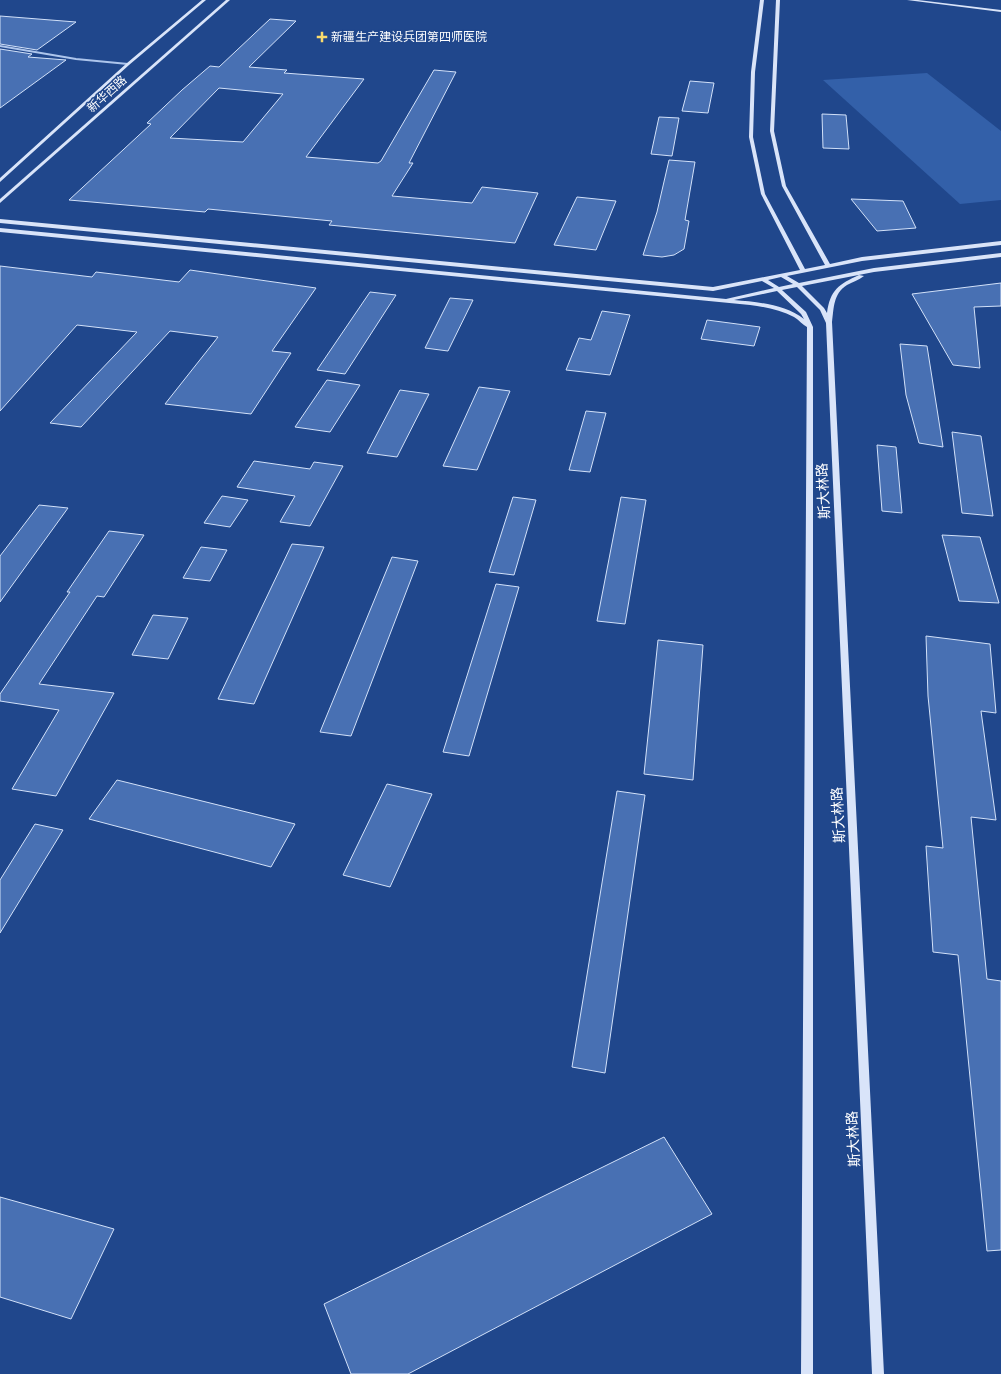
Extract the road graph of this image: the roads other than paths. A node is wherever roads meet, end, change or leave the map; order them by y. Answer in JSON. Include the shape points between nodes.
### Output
{"nodes":[{"id":1,"x":204,"y":0,"type":"edge"},
{"id":2,"x":228,"y":0,"type":"edge"},
{"id":3,"x":762,"y":0,"type":"edge"},
{"id":4,"x":778,"y":0,"type":"edge"},
{"id":5,"x":909,"y":0,"type":"edge"},
{"id":6,"x":1001,"y":11,"type":"edge"},
{"id":7,"x":0,"y":46,"type":"edge"},
{"id":8,"x":128,"y":64,"type":"junction"},
{"id":9,"x":0,"y":181,"type":"edge"},
{"id":10,"x":0,"y":202,"type":"edge"},
{"id":11,"x":0,"y":221,"type":"edge"},
{"id":12,"x":0,"y":230,"type":"edge"},
{"id":13,"x":1001,"y":243,"type":"edge"},
{"id":14,"x":1001,"y":255,"type":"edge"},
{"id":15,"x":828,"y":266,"type":"junction"},
{"id":16,"x":874,"y":270,"type":"junction"},
{"id":17,"x":803,"y":271,"type":"junction"},
{"id":18,"x":782,"y":275,"type":"junction"},
{"id":19,"x":763,"y":279,"type":"junction"},
{"id":20,"x":798,"y":285,"type":"junction"},
{"id":21,"x":778,"y":289,"type":"junction"},
{"id":22,"x":722,"y":300,"type":"junction"},
{"id":23,"x":829,"y":323,"type":"junction"},
{"id":24,"x":810,"y":327,"type":"junction"},
{"id":25,"x":878,"y":1373,"type":"edge"},
{"id":26,"x":807,"y":1374,"type":"edge"}],
"edges":[{"from":1,"to":8,"type":"main road","name":"新华西路"},
{"from":2,"to":10,"type":"main road","name":"新华西路"},
{"from":3,"to":17,"type":"main road","via":[[753,72],[751,136],[763,194]]},
{"from":4,"to":15,"type":"main road","via":[[772,131],[784,186]]},
{"from":5,"to":6,"type":"main road"},
{"from":7,"to":8,"type":"street","via":[[76,59]]},
{"from":8,"to":9,"type":"main road","name":"新华西路"},
{"from":11,"to":19,"type":"main road","via":[[713,289]]},
{"from":12,"to":22,"type":"main road"},
{"from":13,"to":15,"type":"main road","via":[[862,259]]},
{"from":14,"to":16,"type":"main road"},
{"from":15,"to":17,"type":"main road"},
{"from":16,"to":20,"type":"main road"},
{"from":16,"to":23,"type":"main road","via":[[848,281],[837,290],[830,302]]},
{"from":17,"to":18,"type":"main road"},
{"from":18,"to":19,"type":"main road"},
{"from":18,"to":20,"type":"main road","name":"斯大林路"},
{"from":19,"to":21,"type":"main road","name":"斯大林路"},
{"from":20,"to":21,"type":"main road"},
{"from":20,"to":23,"type":"main road","name":"斯大林路","via":[[822,309]]},
{"from":21,"to":22,"type":"main road"},
{"from":21,"to":24,"type":"main road","name":"斯大林路","via":[[804,313]]},
{"from":22,"to":24,"type":"main road","via":[[782,310],[796,316]]},
{"from":23,"to":25,"type":"main road","name":"斯大林路"},
{"from":24,"to":26,"type":"main road","name":"斯大林路"}]}
